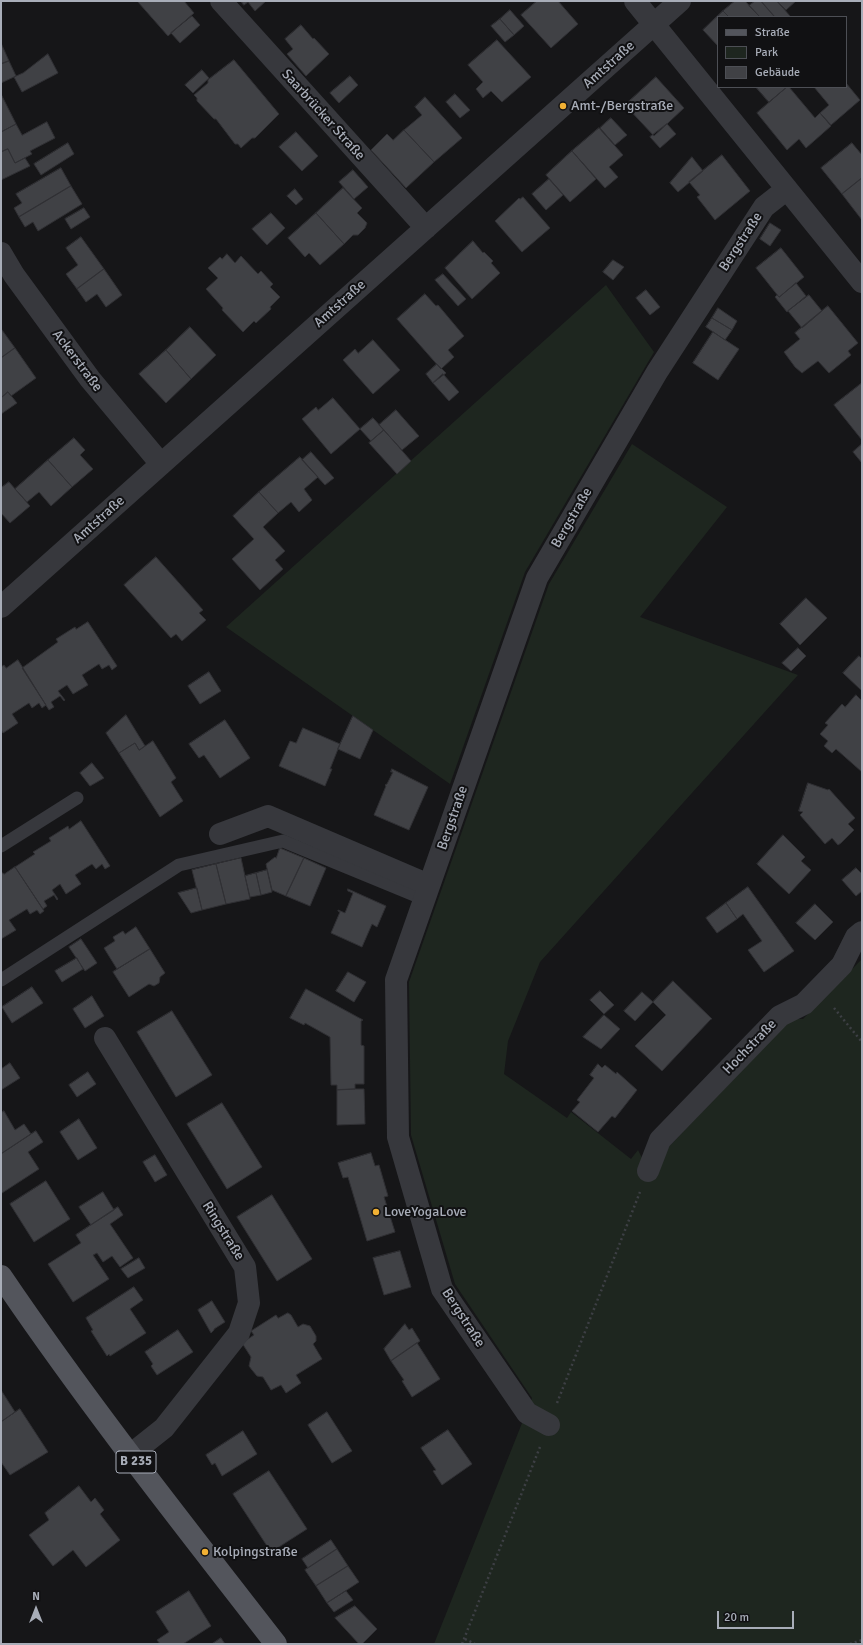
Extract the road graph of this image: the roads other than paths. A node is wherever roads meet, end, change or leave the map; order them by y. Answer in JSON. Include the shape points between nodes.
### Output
{"nodes":[{"id":1,"x":221,"y":1,"type":"edge"},
{"id":2,"x":634,"y":1,"type":"edge"},
{"id":3,"x":680,"y":1,"type":"edge"},
{"id":4,"x":654,"y":25,"type":"junction"},
{"id":5,"x":787,"y":189,"type":"junction"},
{"id":6,"x":426,"y":228,"type":"junction"},
{"id":7,"x":1,"y":253,"type":"edge"},
{"id":8,"x":862,"y":282,"type":"edge"},
{"id":9,"x":161,"y":464,"type":"junction"},
{"id":10,"x":1,"y":607,"type":"edge"},
{"id":11,"x":77,"y":798,"type":"dead end"},
{"id":12,"x":220,"y":834,"type":"dead end"},
{"id":13,"x":1,"y":846,"type":"edge"},
{"id":14,"x":427,"y":892,"type":"junction"},
{"id":15,"x":862,"y":932,"type":"edge"},
{"id":16,"x":1,"y":980,"type":"edge"},
{"id":17,"x":105,"y":1038,"type":"dead end"},
{"id":18,"x":648,"y":1171,"type":"dead end"},
{"id":19,"x":1,"y":1276,"type":"edge"},
{"id":20,"x":549,"y":1425,"type":"dead end"},
{"id":21,"x":130,"y":1455,"type":"junction"},
{"id":22,"x":276,"y":1644,"type":"edge"}],
"edges":[{"from":1,"to":6,"type":"street","name":"Saarbrücker Straße"},
{"from":2,"to":4,"type":"street"},
{"from":3,"to":4,"type":"street","name":"Amtstraße"},
{"from":4,"to":5,"type":"street"},
{"from":4,"to":6,"type":"street","name":"Amtstraße"},
{"from":5,"to":8,"type":"street"},
{"from":5,"to":14,"type":"street","name":"Bergstraße","via":[[764,207],[661,365],[537,578]]},
{"from":6,"to":9,"type":"street","name":"Amtstraße"},
{"from":7,"to":9,"type":"street","name":"Ackerstraße","via":[[14,275],[90,379]]},
{"from":9,"to":10,"type":"street","name":"Amtstraße"},
{"from":11,"to":13,"type":"lane"},
{"from":12,"to":14,"type":"street","via":[[268,816]]},
{"from":14,"to":16,"type":"lane","via":[[283,841],[179,865]]},
{"from":14,"to":20,"type":"street","name":"Bergstraße","via":[[396,980],[398,1137],[442,1289],[527,1413]]},
{"from":15,"to":18,"type":"street","name":"Hochstraße","via":[[856,937],[842,965],[804,1004],[780,1016],[660,1140]]},
{"from":17,"to":21,"type":"street","name":"Ringstraße","via":[[245,1267],[249,1303],[239,1332],[230,1344],[164,1428]]},
{"from":19,"to":21,"type":"main road","number":"B 235"},
{"from":21,"to":22,"type":"main road","number":"B 235"}]}
